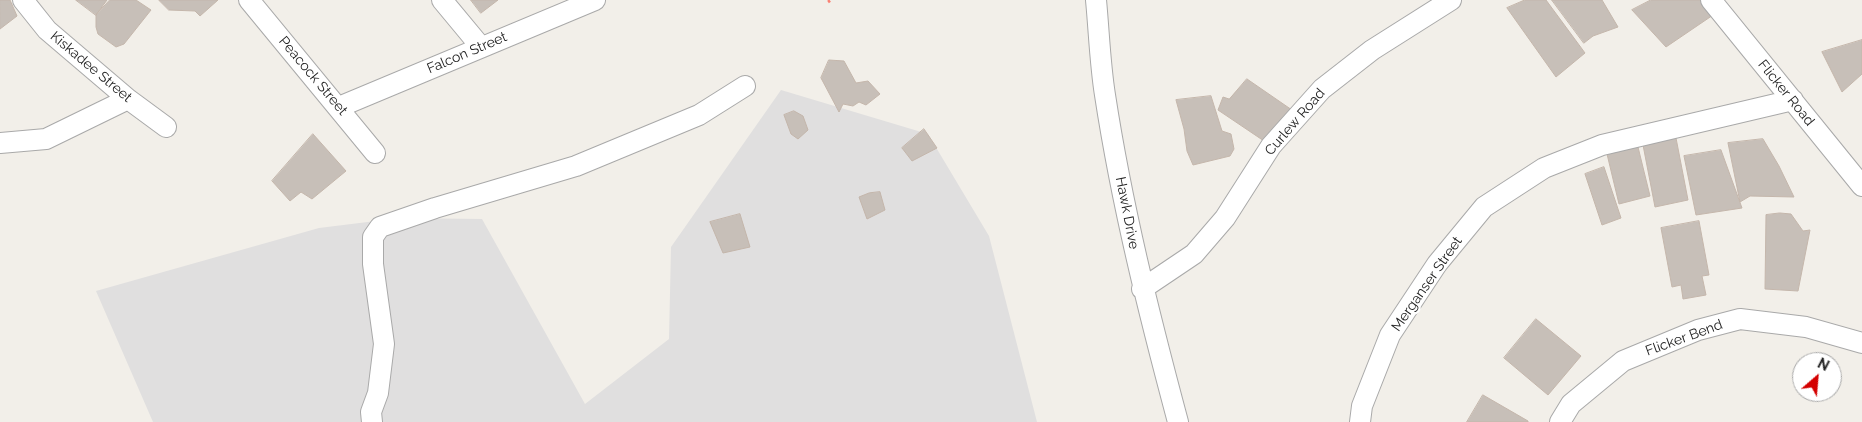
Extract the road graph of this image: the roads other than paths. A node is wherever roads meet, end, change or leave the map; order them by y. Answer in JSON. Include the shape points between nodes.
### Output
{"nodes":[{"id":1,"x":22,"y":0,"type":"edge"},
{"id":2,"x":249,"y":0,"type":"edge"},
{"id":3,"x":442,"y":0,"type":"edge"},
{"id":4,"x":596,"y":0,"type":"edge"},
{"id":5,"x":1096,"y":0,"type":"edge"},
{"id":6,"x":1452,"y":0,"type":"edge"},
{"id":7,"x":1711,"y":0,"type":"edge"},
{"id":8,"x":481,"y":46,"type":"junction"},
{"id":9,"x":745,"y":86,"type":"dead end"},
{"id":10,"x":128,"y":99,"type":"junction"},
{"id":11,"x":1793,"y":100,"type":"junction"},
{"id":12,"x":339,"y":107,"type":"junction"},
{"id":13,"x":166,"y":127,"type":"dead end"},
{"id":14,"x":0,"y":143,"type":"edge"},
{"id":15,"x":375,"y":154,"type":"dead end"},
{"id":16,"x":1862,"y":186,"type":"edge"},
{"id":17,"x":1142,"y":289,"type":"junction"},
{"id":18,"x":1862,"y":343,"type":"edge"},
{"id":19,"x":372,"y":422,"type":"edge"},
{"id":20,"x":1178,"y":422,"type":"edge"},
{"id":21,"x":1360,"y":422,"type":"edge"},
{"id":22,"x":1560,"y":422,"type":"edge"}],
"edges":[{"from":1,"to":10,"type":"street","name":"Kiskadee Street","via":[[47,30]]},
{"from":2,"to":12,"type":"street","name":"Peacock Street"},
{"from":3,"to":8,"type":"street"},
{"from":4,"to":8,"type":"street","name":"Falcon Street"},
{"from":5,"to":17,"type":"street","name":"Hawk Drive","via":[[1104,93]]},
{"from":6,"to":17,"type":"street","name":"Curlew Road","via":[[1372,50],[1322,89],[1271,146],[1225,218],[1194,254]]},
{"from":7,"to":11,"type":"street","name":"Flicker Road"},
{"from":8,"to":12,"type":"street","name":"Falcon Street"},
{"from":9,"to":19,"type":"street","via":[[699,116],[576,166],[380,226],[373,237],[373,264],[384,344],[378,393],[371,412]]},
{"from":10,"to":13,"type":"street","name":"Kiskadee Street"},
{"from":10,"to":14,"type":"street","via":[[46,139]]},
{"from":11,"to":16,"type":"street","name":"Flicker Road"},
{"from":11,"to":21,"type":"street","name":"Merganser Street","via":[[1602,145],[1544,168],[1484,207],[1437,264],[1390,335],[1362,406]]},
{"from":12,"to":15,"type":"street","name":"Peacock Street"},
{"from":17,"to":20,"type":"street","name":"Hawk Drive"},
{"from":18,"to":22,"type":"street","name":"Flicker Bend","via":[[1806,327],[1740,320],[1698,330],[1623,361],[1571,404]]}]}
